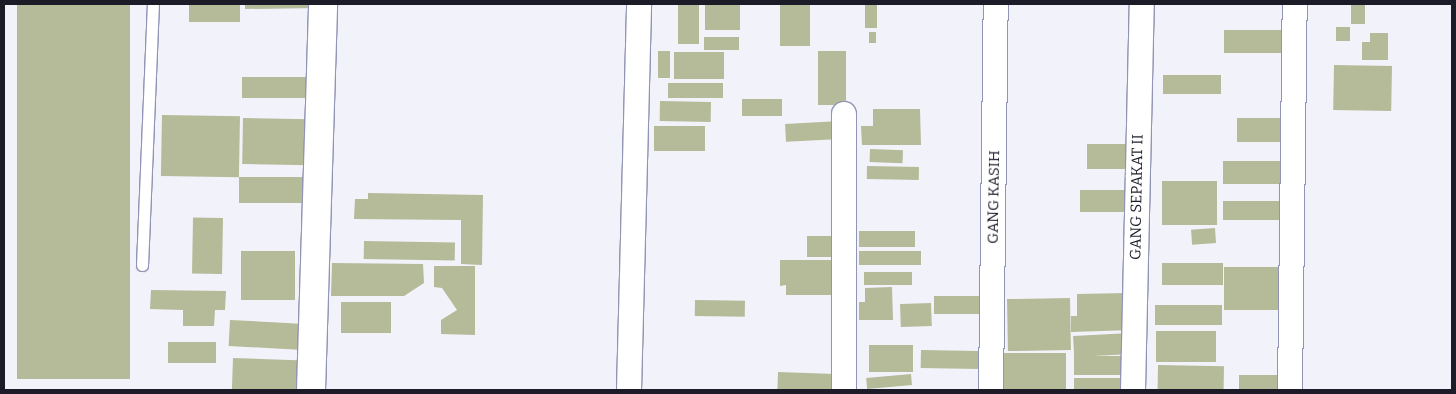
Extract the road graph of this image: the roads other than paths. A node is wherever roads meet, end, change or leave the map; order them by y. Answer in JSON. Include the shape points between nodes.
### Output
{"nodes":[{"id":1,"x":153,"y":4,"type":"edge"},
{"id":2,"x":323,"y":4,"type":"edge"},
{"id":3,"x":639,"y":4,"type":"edge"},
{"id":4,"x":996,"y":4,"type":"edge"},
{"id":5,"x":1142,"y":4,"type":"edge"},
{"id":6,"x":1295,"y":4,"type":"edge"},
{"id":7,"x":844,"y":114,"type":"dead end"},
{"id":8,"x":142,"y":265,"type":"dead end"},
{"id":9,"x":311,"y":390,"type":"edge"},
{"id":10,"x":629,"y":390,"type":"edge"},
{"id":11,"x":844,"y":390,"type":"edge"},
{"id":12,"x":991,"y":390,"type":"edge"},
{"id":13,"x":1133,"y":390,"type":"edge"},
{"id":14,"x":1290,"y":390,"type":"edge"}],
"edges":[{"from":1,"to":8,"type":"lane"},
{"from":2,"to":9,"type":"street"},
{"from":3,"to":10,"type":"street"},
{"from":4,"to":12,"type":"street","name":"GANG KASIH"},
{"from":5,"to":13,"type":"street","name":"GANG SEPAKAT II"},
{"from":6,"to":14,"type":"street"},
{"from":7,"to":11,"type":"street"}]}
